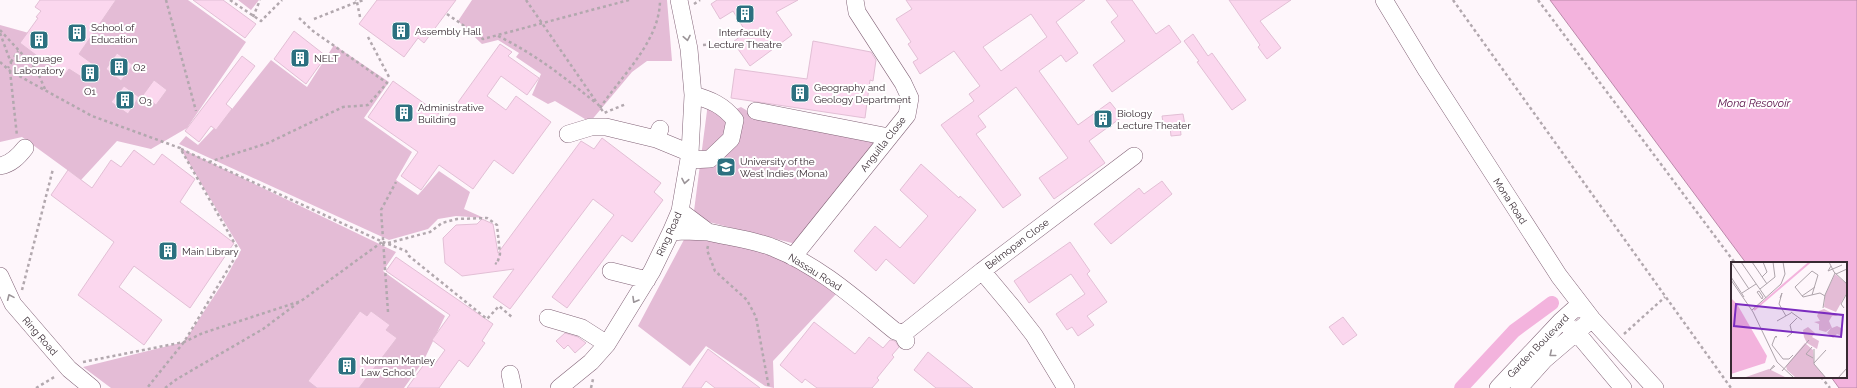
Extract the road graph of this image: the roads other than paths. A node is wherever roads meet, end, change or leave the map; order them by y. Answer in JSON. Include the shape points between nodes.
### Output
{"nodes":[{"id":1,"x":855,"y":0,"type":"edge"},
{"id":2,"x":1384,"y":0,"type":"edge"},
{"id":3,"x":684,"y":2,"type":"edge"},
{"id":4,"x":693,"y":94,"type":"junction"},
{"id":5,"x":756,"y":111,"type":"dead end"},
{"id":6,"x":568,"y":134,"type":"dead end"},
{"id":7,"x":889,"y":137,"type":"junction"},
{"id":8,"x":22,"y":143,"type":"road end"},
{"id":9,"x":1134,"y":156,"type":"dead end"},
{"id":10,"x":689,"y":157,"type":"junction"},
{"id":11,"x":0,"y":166,"type":"edge"},
{"id":12,"x":680,"y":211,"type":"junction"},
{"id":13,"x":671,"y":232,"type":"junction"},
{"id":14,"x":708,"y":232,"type":"junction"},
{"id":15,"x":793,"y":257,"type":"junction"},
{"id":16,"x":611,"y":271,"type":"dead end"},
{"id":17,"x":982,"y":271,"type":"junction"},
{"id":18,"x":0,"y":276,"type":"edge"},
{"id":19,"x":647,"y":280,"type":"junction"},
{"id":20,"x":1580,"y":304,"type":"junction"},
{"id":21,"x":548,"y":318,"type":"dead end"},
{"id":22,"x":1592,"y":319,"type":"junction"},
{"id":23,"x":1561,"y":321,"type":"junction"},
{"id":24,"x":1578,"y":333,"type":"junction"},
{"id":25,"x":904,"y":337,"type":"joint"},
{"id":26,"x":607,"y":344,"type":"junction"},
{"id":27,"x":92,"y":388,"type":"edge"},
{"id":28,"x":559,"y":388,"type":"edge"},
{"id":29,"x":1066,"y":388,"type":"edge"},
{"id":30,"x":1498,"y":388,"type":"edge"},
{"id":31,"x":1519,"y":388,"type":"edge"},
{"id":32,"x":1623,"y":388,"type":"edge"},
{"id":33,"x":1655,"y":388,"type":"edge"}],
"edges":[{"from":1,"to":7,"type":"street","name":"Anguilla Close","via":[[857,12],[910,98],[907,115]]},
{"from":2,"to":20,"type":"street","name":"Mona Road","via":[[1542,250]]},
{"from":3,"to":4,"type":"street","name":"Ring Road","one_way":true},
{"from":4,"to":10,"type":"street","name":"Ring Road"},
{"from":4,"to":10,"type":"street","via":[[726,108],[735,120],[731,139],[710,159]]},
{"from":5,"to":7,"type":"street"},
{"from":6,"to":10,"type":"street","via":[[592,127],[658,134]]},
{"from":7,"to":15,"type":"street","name":"Anguilla Close"},
{"from":8,"to":11,"type":"street","via":[[20,156]]},
{"from":9,"to":17,"type":"street","name":"Belmopan Close"},
{"from":10,"to":12,"type":"street","name":"Ring Road","one_way":true},
{"from":12,"to":13,"type":"street","name":"Ring Road"},
{"from":12,"to":14,"type":"street"},
{"from":13,"to":14,"type":"street"},
{"from":13,"to":19,"type":"street","name":"Ring Road"},
{"from":14,"to":15,"type":"street","name":"Nassau Road","via":[[774,247]]},
{"from":15,"to":25,"type":"street","name":"Nassau Road","via":[[848,293]]},
{"from":16,"to":19,"type":"street"},
{"from":17,"to":25,"type":"street","name":"Belmopan Close","via":[[908,330]]},
{"from":17,"to":29,"type":"street","via":[[1034,335]]},
{"from":27,"to":18,"type":"street","name":"Ring Road","one_way":true,"via":[[64,363],[13,304]]},
{"from":19,"to":26,"type":"street","name":"Ring Road","one_way":true},
{"from":20,"to":22,"type":"street","name":"Mona Road"},
{"from":20,"to":23,"type":"street","name":"Garden Boulevard"},
{"from":21,"to":26,"type":"street","via":[[582,328]]},
{"from":22,"to":24,"type":"street","name":"Garden Boulevard"},
{"from":22,"to":33,"type":"street","name":"Mona Road"},
{"from":23,"to":24,"type":"street"},
{"from":23,"to":30,"type":"street","name":"Garden Boulevard"},
{"from":24,"to":31,"type":"street","name":"Garden Boulevard","one_way":true,"via":[[1544,360]]},
{"from":24,"to":32,"type":"street"},
{"from":26,"to":28,"type":"street","name":"Ring Road","via":[[591,362]]}]}
